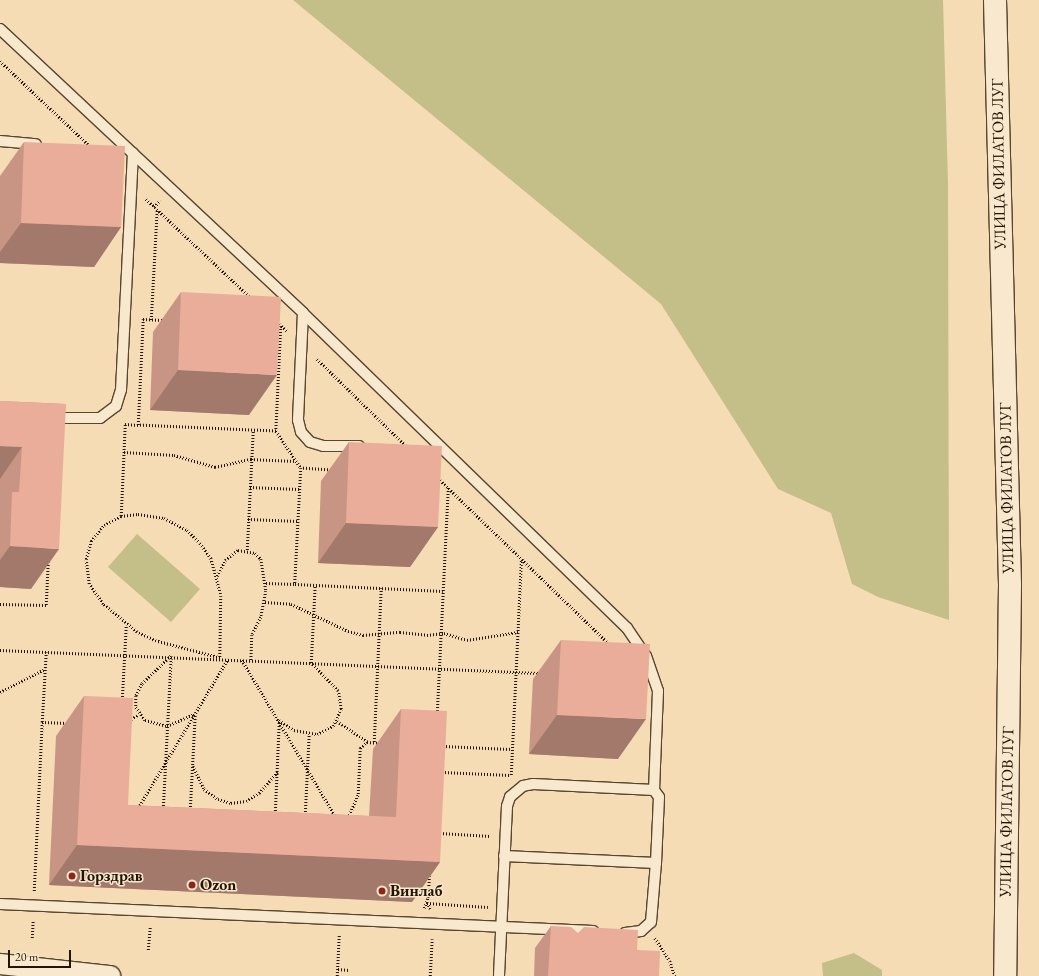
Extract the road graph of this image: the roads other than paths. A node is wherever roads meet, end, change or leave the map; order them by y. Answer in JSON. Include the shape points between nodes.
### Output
{"nodes":[{"id":1,"x":995,"y":0,"type":"edge"},
{"id":2,"x":0,"y":28,"type":"edge"},
{"id":3,"x":0,"y":141,"type":"edge"},
{"id":4,"x":51,"y":144,"type":"edge"},
{"id":5,"x":112,"y":147,"type":"edge"},
{"id":6,"x":130,"y":151,"type":"junction"},
{"id":7,"x":304,"y":313,"type":"junction"},
{"id":8,"x":44,"y":418,"type":"edge"},
{"id":9,"x":426,"y":445,"type":"edge"},
{"id":10,"x":439,"y":445,"type":"junction"},
{"id":11,"x":368,"y":446,"type":"edge"},
{"id":12,"x":654,"y":790,"type":"junction"},
{"id":13,"x":504,"y":856,"type":"junction"},
{"id":14,"x":656,"y":863,"type":"junction"},
{"id":15,"x":0,"y":904,"type":"edge"},
{"id":16,"x":501,"y":927,"type":"junction"},
{"id":17,"x":563,"y":930,"type":"junction"},
{"id":18,"x":562,"y":943,"type":"edge"},
{"id":19,"x":0,"y":964,"type":"edge"},
{"id":20,"x":110,"y":976,"type":"edge"},
{"id":21,"x":499,"y":976,"type":"edge"},
{"id":22,"x":1005,"y":976,"type":"edge"}],
"edges":[{"from":1,"to":22,"type":"street","name":"УЛИЦА ФИЛАТОВ ЛУГ","via":[[1010,585]]},
{"from":2,"to":6,"type":"lane"},
{"from":3,"to":4,"type":"lane"},
{"from":5,"to":6,"type":"lane"},
{"from":6,"to":7,"type":"lane"},
{"from":6,"to":8,"type":"lane","via":[[131,186],[121,390],[116,406],[100,418]]},
{"from":7,"to":10,"type":"lane"},
{"from":7,"to":11,"type":"lane","via":[[298,420],[301,432],[310,442],[323,446]]},
{"from":9,"to":10,"type":"lane"},
{"from":10,"to":12,"type":"lane","via":[[627,628],[638,643],[654,676],[658,691]]},
{"from":12,"to":13,"type":"lane","via":[[533,784],[522,786],[510,797]]},
{"from":12,"to":14,"type":"lane","via":[[659,797]]},
{"from":13,"to":14,"type":"lane"},
{"from":13,"to":16,"type":"lane"},
{"from":14,"to":17,"type":"lane","via":[[653,913],[646,927],[634,933]]},
{"from":15,"to":16,"type":"lane"},
{"from":16,"to":17,"type":"lane"},
{"from":16,"to":21,"type":"lane"},
{"from":17,"to":18,"type":"lane"},
{"from":19,"to":20,"type":"street"}]}
